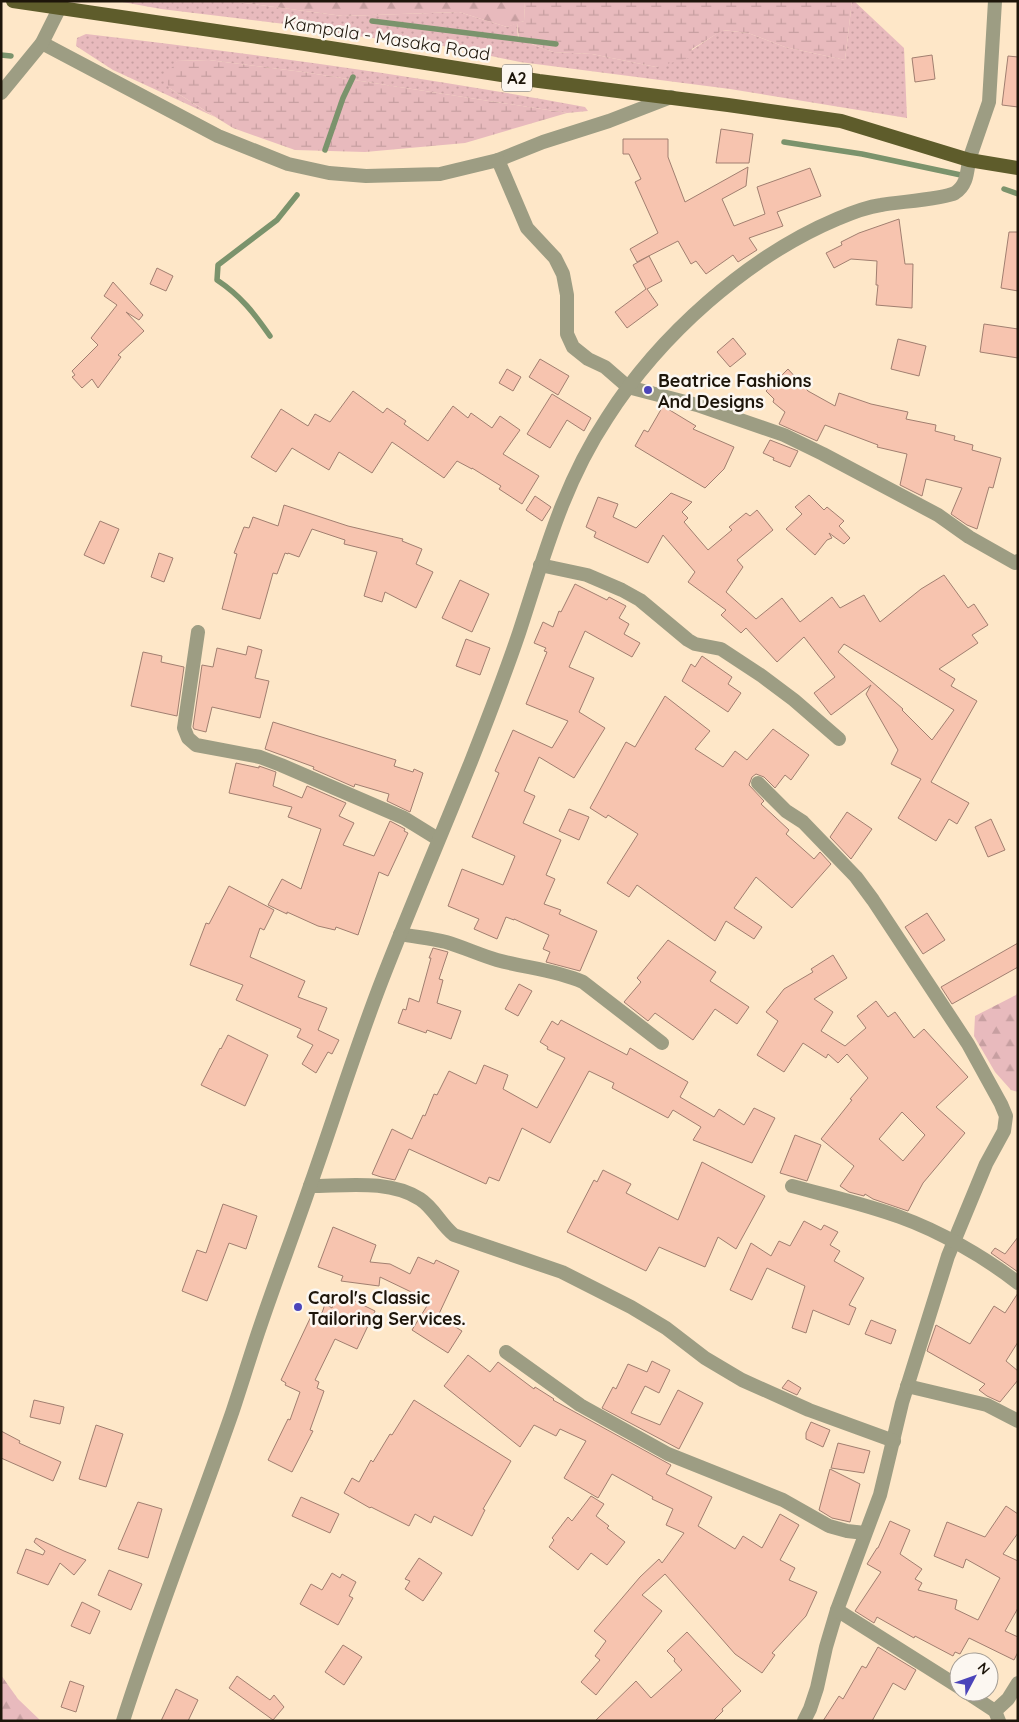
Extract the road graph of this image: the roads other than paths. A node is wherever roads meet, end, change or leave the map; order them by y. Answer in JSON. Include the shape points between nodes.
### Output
{"nodes":[{"id":1,"x":13,"y":1,"type":"edge"},
{"id":2,"x":995,"y":1,"type":"edge"},
{"id":3,"x":60,"y":7,"type":"junction"},
{"id":4,"x":42,"y":43,"type":"junction"},
{"id":5,"x":1,"y":93,"type":"edge"},
{"id":6,"x":671,"y":98,"type":"junction"},
{"id":7,"x":498,"y":160,"type":"junction"},
{"id":8,"x":969,"y":160,"type":"junction"},
{"id":9,"x":1018,"y":168,"type":"edge"},
{"id":10,"x":628,"y":387,"type":"junction"},
{"id":11,"x":1018,"y":561,"type":"edge"},
{"id":12,"x":540,"y":565,"type":"junction"},
{"id":13,"x":198,"y":632,"type":"dead end"},
{"id":14,"x":839,"y":739,"type":"dead end"},
{"id":15,"x":758,"y":783,"type":"dead end"},
{"id":16,"x":438,"y":839,"type":"junction"},
{"id":17,"x":400,"y":934,"type":"junction"},
{"id":18,"x":662,"y":1043,"type":"dead end"},
{"id":19,"x":310,"y":1186,"type":"junction"},
{"id":20,"x":792,"y":1186,"type":"dead end"},
{"id":21,"x":953,"y":1241,"type":"junction"},
{"id":22,"x":1018,"y":1283,"type":"edge"},
{"id":23,"x":506,"y":1352,"type":"dead end"},
{"id":24,"x":908,"y":1386,"type":"junction"},
{"id":25,"x":1018,"y":1421,"type":"edge"},
{"id":26,"x":894,"y":1441,"type":"junction"},
{"id":27,"x":865,"y":1533,"type":"junction"},
{"id":28,"x":837,"y":1610,"type":"junction"},
{"id":29,"x":949,"y":1681,"type":"edge"},
{"id":30,"x":1018,"y":1683,"type":"edge"},
{"id":31,"x":979,"y":1702,"type":"edge"},
{"id":32,"x":997,"y":1716,"type":"edge"},
{"id":33,"x":124,"y":1721,"type":"edge"},
{"id":34,"x":804,"y":1721,"type":"edge"}],
"edges":[{"from":1,"to":3,"type":"main road","name":"Kampala - Masaka Road","number":"A2"},
{"from":2,"to":8,"type":"street","via":[[989,102]]},
{"from":3,"to":4,"type":"street"},
{"from":3,"to":6,"type":"main road","name":"Kampala - Masaka Road","number":"A2","via":[[539,81]]},
{"from":4,"to":5,"type":"street"},
{"from":4,"to":7,"type":"street","via":[[218,136],[288,164],[366,176],[403,176],[440,174]]},
{"from":6,"to":7,"type":"street"},
{"from":6,"to":8,"type":"main road","name":"Kampala - Masaka Road","number":"A2","via":[[841,121]]},
{"from":7,"to":10,"type":"street","via":[[527,228],[555,258],[563,274],[567,295],[567,334],[573,347],[605,367]]},
{"from":8,"to":9,"type":"main road","name":"Kampala - Masaka Road","number":"A2"},
{"from":8,"to":10,"type":"street","via":[[966,180],[951,195],[876,206],[837,219],[780,249],[689,320],[664,343]]},
{"from":10,"to":11,"type":"street","via":[[697,405],[784,435],[938,515],[1016,563]]},
{"from":10,"to":12,"type":"street","via":[[606,418],[569,485]]},
{"from":12,"to":14,"type":"street","via":[[587,575],[632,595],[688,640],[721,650],[781,689]]},
{"from":12,"to":16,"type":"street","via":[[502,681]]},
{"from":13,"to":16,"type":"street","via":[[184,728],[196,745],[260,757],[281,765],[404,818]]},
{"from":15,"to":21,"type":"street","via":[[786,811],[803,822],[856,878],[968,1044],[1002,1104],[1006,1116],[1004,1131]]},
{"from":16,"to":17,"type":"street"},
{"from":17,"to":18,"type":"street","via":[[446,942],[499,961],[583,982]]},
{"from":17,"to":19,"type":"street"},
{"from":19,"to":26,"type":"street","via":[[368,1186],[391,1188],[408,1194],[421,1200],[454,1235],[562,1272],[631,1307],[742,1380],[810,1410]]},
{"from":19,"to":33,"type":"street","via":[[234,1409],[168,1586]]},
{"from":20,"to":21,"type":"street","via":[[900,1217]]},
{"from":21,"to":22,"type":"street"},
{"from":21,"to":24,"type":"street"},
{"from":23,"to":27,"type":"street","via":[[580,1405],[668,1454],[783,1500],[829,1526]]},
{"from":24,"to":25,"type":"street","via":[[987,1405]]},
{"from":24,"to":26,"type":"street"},
{"from":26,"to":27,"type":"street","via":[[880,1495]]},
{"from":27,"to":28,"type":"street"},
{"from":28,"to":29,"type":"street"},
{"from":28,"to":34,"type":"street","via":[[817,1688]]},
{"from":30,"to":32,"type":"street"},
{"from":31,"to":32,"type":"street"}]}
